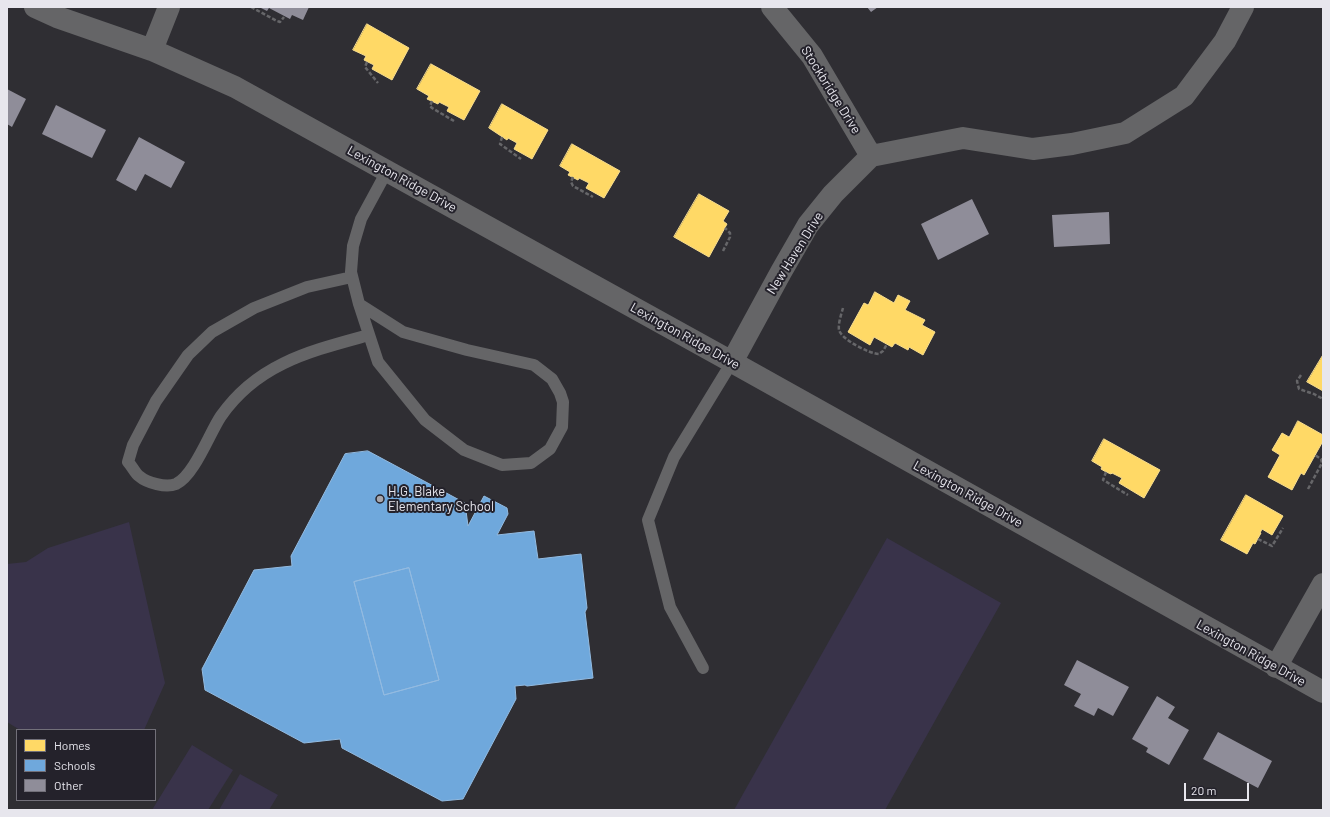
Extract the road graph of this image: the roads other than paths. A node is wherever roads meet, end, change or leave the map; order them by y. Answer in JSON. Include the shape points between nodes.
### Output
{"nodes":[{"id":1,"x":35,"y":7,"type":"edge"},
{"id":2,"x":169,"y":7,"type":"edge"},
{"id":3,"x":772,"y":7,"type":"edge"},
{"id":4,"x":1243,"y":7,"type":"edge"},
{"id":5,"x":152,"y":50,"type":"junction"},
{"id":6,"x":872,"y":156,"type":"junction"},
{"id":7,"x":387,"y":171,"type":"junction"},
{"id":8,"x":352,"y":277,"type":"junction"},
{"id":9,"x":359,"y":304,"type":"junction"},
{"id":10,"x":369,"y":335,"type":"junction"},
{"id":11,"x":732,"y":362,"type":"junction"},
{"id":12,"x":1323,"y":584,"type":"edge"},
{"id":13,"x":1276,"y":667,"type":"junction"},
{"id":14,"x":703,"y":668,"type":"dead end"},
{"id":15,"x":1323,"y":692,"type":"edge"}],
"edges":[{"from":1,"to":5,"type":"street","name":"Lexington Ridge Drive"},
{"from":2,"to":5,"type":"street"},
{"from":3,"to":6,"type":"street","name":"Stockbridge Drive","via":[[812,56]]},
{"from":4,"to":6,"type":"street","via":[[1225,41],[1184,96],[1125,133],[1033,149],[963,138]]},
{"from":5,"to":7,"type":"street","name":"Lexington Ridge Drive","via":[[235,87]]},
{"from":6,"to":11,"type":"street","name":"New Haven Drive","via":[[833,194],[808,225]]},
{"from":7,"to":8,"type":"lane","via":[[361,218],[353,246],[350,272]]},
{"from":7,"to":11,"type":"street","name":"Lexington Ridge Drive"},
{"from":8,"to":9,"type":"lane"},
{"from":8,"to":10,"type":"lane","via":[[307,287],[261,305],[212,332],[188,355],[156,401],[133,445],[128,462],[139,476],[158,486],[176,484],[189,473],[221,416],[242,390],[271,369],[310,352]]},
{"from":9,"to":10,"type":"lane"},
{"from":9,"to":10,"type":"lane","via":[[403,332],[534,365],[552,379],[563,402],[562,427],[550,449],[531,463],[502,465],[464,450],[425,420],[378,362]]},
{"from":11,"to":13,"type":"street","name":"Lexington Ridge Drive"},
{"from":11,"to":14,"type":"lane","via":[[674,457],[648,520],[670,607]]},
{"from":12,"to":13,"type":"street"},
{"from":13,"to":15,"type":"street","name":"Lexington Ridge Drive"}]}
